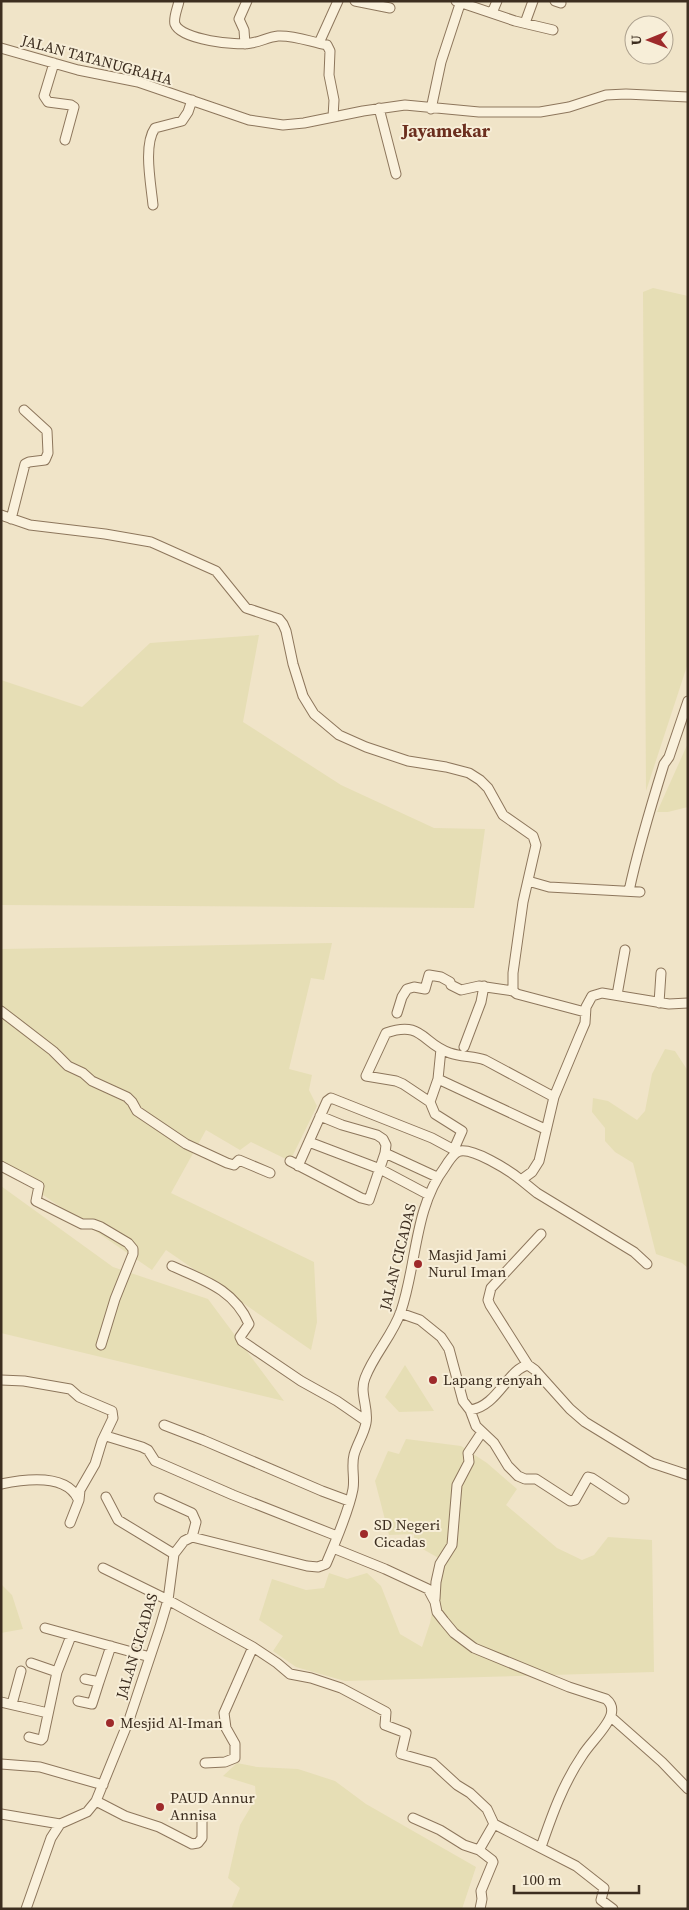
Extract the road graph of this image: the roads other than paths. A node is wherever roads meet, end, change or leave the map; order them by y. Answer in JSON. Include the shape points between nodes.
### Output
{"nodes":[{"id":1,"x":179,"y":1,"type":"edge"},
{"id":2,"x":247,"y":1,"type":"edge"},
{"id":3,"x":338,"y":1,"type":"edge"},
{"id":4,"x":356,"y":1,"type":"edge"},
{"id":5,"x":497,"y":1,"type":"edge"},
{"id":6,"x":533,"y":1,"type":"edge"},
{"id":7,"x":459,"y":2,"type":"edge"},
{"id":8,"x":390,"y":8,"type":"dead end"},
{"id":9,"x":492,"y":12,"type":"junction"},
{"id":10,"x":525,"y":23,"type":"junction"},
{"id":11,"x":553,"y":30,"type":"dead end"},
{"id":12,"x":319,"y":43,"type":"junction"},
{"id":13,"x":245,"y":44,"type":"junction"},
{"id":14,"x":1,"y":48,"type":"edge"},
{"id":15,"x":54,"y":64,"type":"junction"},
{"id":16,"x":688,"y":97,"type":"edge"},
{"id":17,"x":192,"y":100,"type":"junction"},
{"id":18,"x":379,"y":108,"type":"junction"},
{"id":19,"x":431,"y":109,"type":"junction"},
{"id":20,"x":333,"y":117,"type":"junction"},
{"id":21,"x":65,"y":140,"type":"dead end"},
{"id":22,"x":396,"y":174,"type":"dead end"},
{"id":23,"x":153,"y":205,"type":"dead end"},
{"id":24,"x":24,"y":410,"type":"dead end"},
{"id":25,"x":1,"y":516,"type":"edge"},
{"id":26,"x":11,"y":518,"type":"junction"},
{"id":27,"x":688,"y":701,"type":"edge"},
{"id":28,"x":528,"y":881,"type":"junction"},
{"id":29,"x":629,"y":891,"type":"junction"},
{"id":30,"x":640,"y":892,"type":"dead end"},
{"id":31,"x":625,"y":950,"type":"dead end"},
{"id":32,"x":661,"y":973,"type":"dead end"},
{"id":33,"x":484,"y":986,"type":"junction"},
{"id":34,"x":513,"y":991,"type":"junction"},
{"id":35,"x":616,"y":995,"type":"junction"},
{"id":36,"x":659,"y":1002,"type":"junction"},
{"id":37,"x":688,"y":1003,"type":"edge"},
{"id":38,"x":1,"y":1010,"type":"edge"},
{"id":39,"x":585,"y":1012,"type":"junction"},
{"id":40,"x":397,"y":1013,"type":"dead end"},
{"id":41,"x":464,"y":1047,"type":"dead end"},
{"id":42,"x":441,"y":1049,"type":"junction"},
{"id":43,"x":438,"y":1080,"type":"junction"},
{"id":44,"x":554,"y":1097,"type":"junction"},
{"id":45,"x":430,"y":1102,"type":"junction"},
{"id":46,"x":320,"y":1116,"type":"junction"},
{"id":47,"x":545,"y":1130,"type":"junction"},
{"id":48,"x":309,"y":1142,"type":"junction"},
{"id":49,"x":456,"y":1151,"type":"junction"},
{"id":50,"x":386,"y":1153,"type":"junction"},
{"id":51,"x":1,"y":1166,"type":"edge"},
{"id":52,"x":380,"y":1169,"type":"junction"},
{"id":53,"x":270,"y":1173,"type":"dead end"},
{"id":54,"x":437,"y":1177,"type":"junction"},
{"id":55,"x":521,"y":1180,"type":"junction"},
{"id":56,"x":429,"y":1195,"type":"junction"},
{"id":57,"x":541,"y":1234,"type":"dead end"},
{"id":58,"x":648,"y":1264,"type":"dead end"},
{"id":59,"x":172,"y":1266,"type":"dead end"},
{"id":60,"x":400,"y":1313,"type":"junction"},
{"id":61,"x":101,"y":1345,"type":"dead end"},
{"id":62,"x":528,"y":1365,"type":"junction"},
{"id":63,"x":1,"y":1380,"type":"edge"},
{"id":64,"x":470,"y":1410,"type":"junction"},
{"id":65,"x":366,"y":1421,"type":"junction"},
{"id":66,"x":164,"y":1425,"type":"dead end"},
{"id":67,"x":482,"y":1432,"type":"junction"},
{"id":68,"x":106,"y":1436,"type":"junction"},
{"id":69,"x":688,"y":1475,"type":"edge"},
{"id":70,"x":1,"y":1484,"type":"edge"},
{"id":71,"x":106,"y":1497,"type":"dead end"},
{"id":72,"x":159,"y":1498,"type":"dead end"},
{"id":73,"x":624,"y":1498,"type":"dead end"},
{"id":74,"x":79,"y":1500,"type":"junction"},
{"id":75,"x":349,"y":1501,"type":"junction"},
{"id":76,"x":70,"y":1523,"type":"dead end"},
{"id":77,"x":337,"y":1536,"type":"junction"},
{"id":78,"x":192,"y":1537,"type":"junction"},
{"id":79,"x":333,"y":1548,"type":"junction"},
{"id":80,"x":174,"y":1554,"type":"junction"},
{"id":81,"x":103,"y":1568,"type":"dead end"},
{"id":82,"x":168,"y":1600,"type":"junction"},
{"id":83,"x":435,"y":1602,"type":"junction"},
{"id":84,"x":45,"y":1628,"type":"dead end"},
{"id":85,"x":71,"y":1636,"type":"junction"},
{"id":86,"x":111,"y":1646,"type":"junction"},
{"id":87,"x":253,"y":1648,"type":"junction"},
{"id":88,"x":150,"y":1657,"type":"junction"},
{"id":89,"x":32,"y":1663,"type":"dead end"},
{"id":90,"x":21,"y":1671,"type":"dead end"},
{"id":91,"x":57,"y":1672,"type":"junction"},
{"id":92,"x":85,"y":1679,"type":"dead end"},
{"id":93,"x":99,"y":1682,"type":"junction"},
{"id":94,"x":78,"y":1701,"type":"dead end"},
{"id":95,"x":1,"y":1702,"type":"edge"},
{"id":96,"x":12,"y":1704,"type":"junction"},
{"id":97,"x":48,"y":1713,"type":"junction"},
{"id":98,"x":611,"y":1716,"type":"junction"},
{"id":99,"x":29,"y":1737,"type":"dead end"},
{"id":100,"x":205,"y":1763,"type":"dead end"},
{"id":101,"x":1,"y":1764,"type":"edge"},
{"id":102,"x":103,"y":1785,"type":"junction"},
{"id":103,"x":688,"y":1790,"type":"edge"},
{"id":104,"x":96,"y":1801,"type":"junction"},
{"id":105,"x":1,"y":1814,"type":"edge"},
{"id":106,"x":414,"y":1818,"type":"dead end"},
{"id":107,"x":202,"y":1821,"type":"dead end"},
{"id":108,"x":60,"y":1824,"type":"junction"},
{"id":109,"x":494,"y":1824,"type":"junction"},
{"id":110,"x":541,"y":1847,"type":"junction"},
{"id":111,"x":479,"y":1850,"type":"junction"},
{"id":112,"x":26,"y":1909,"type":"edge"},
{"id":113,"x":480,"y":1909,"type":"edge"},
{"id":114,"x":612,"y":1909,"type":"edge"}],
"edges":[{"from":1,"to":13,"type":"street","via":[[175,24],[183,32],[214,42]]},
{"from":2,"to":13,"type":"street","via":[[239,19]]},
{"from":3,"to":12,"type":"street"},
{"from":4,"to":8,"type":"street"},
{"from":5,"to":9,"type":"street"},
{"from":6,"to":10,"type":"street"},
{"from":7,"to":9,"type":"street"},
{"from":7,"to":19,"type":"street"},
{"from":9,"to":10,"type":"street"},
{"from":10,"to":11,"type":"street"},
{"from":12,"to":13,"type":"street","via":[[277,36]]},
{"from":12,"to":20,"type":"street","via":[[327,45],[330,51]]},
{"from":14,"to":15,"type":"street","name":"JALAN TATANUGRAHA"},
{"from":15,"to":17,"type":"street","name":"JALAN TATANUGRAHA","via":[[138,82]]},
{"from":15,"to":21,"type":"street","via":[[44,96],[48,102],[74,107]]},
{"from":16,"to":19,"type":"street","name":"JALAN TATANUGRAHA","via":[[606,95],[540,112]]},
{"from":17,"to":20,"type":"street","name":"JALAN TATANUGRAHA","via":[[264,123],[283,125]]},
{"from":17,"to":23,"type":"street","via":[[182,121],[155,128],[150,137]]},
{"from":18,"to":19,"type":"street","name":"JALAN TATANUGRAHA"},
{"from":18,"to":20,"type":"street","name":"JALAN TATANUGRAHA"},
{"from":18,"to":22,"type":"street"},
{"from":24,"to":26,"type":"street","via":[[47,431],[48,453],[45,460],[25,464]]},
{"from":25,"to":26,"type":"street"},
{"from":26,"to":28,"type":"street","via":[[30,525],[151,542],[216,571],[246,608],[278,619],[283,624],[303,696],[314,714],[339,734],[408,761],[469,773],[480,780],[503,815],[534,838],[536,845]]},
{"from":27,"to":29,"type":"street","via":[[664,764],[636,856]]},
{"from":28,"to":29,"type":"street","via":[[549,886]]},
{"from":28,"to":34,"type":"street","via":[[514,964]]},
{"from":29,"to":30,"type":"street"},
{"from":31,"to":35,"type":"street"},
{"from":32,"to":36,"type":"street"},
{"from":33,"to":34,"type":"street"},
{"from":33,"to":40,"type":"street","via":[[462,990],[441,977],[429,975],[425,989],[407,989]]},
{"from":33,"to":41,"type":"street"},
{"from":34,"to":39,"type":"street"},
{"from":35,"to":36,"type":"street"},
{"from":35,"to":39,"type":"street","via":[[597,993],[590,999]]},
{"from":36,"to":37,"type":"street"},
{"from":38,"to":53,"type":"street","via":[[53,1050],[68,1066],[126,1097],[137,1111],[186,1144],[227,1163],[235,1165],[239,1160]]},
{"from":39,"to":44,"type":"street","via":[[580,1037]]},
{"from":42,"to":43,"type":"street"},
{"from":42,"to":44,"type":"street","via":[[485,1060]]},
{"from":42,"to":45,"type":"street","via":[[412,1029],[392,1031],[384,1035],[366,1075],[396,1081]]},
{"from":43,"to":45,"type":"street"},
{"from":43,"to":47,"type":"street"},
{"from":44,"to":47,"type":"street"},
{"from":45,"to":49,"type":"street","via":[[435,1114],[462,1131]]},
{"from":46,"to":48,"type":"street"},
{"from":46,"to":49,"type":"street","via":[[328,1099],[334,1099],[432,1138]]},
{"from":46,"to":50,"type":"street","via":[[377,1135],[383,1139]]},
{"from":47,"to":55,"type":"street","via":[[539,1161]]},
{"from":48,"to":52,"type":"street"},
{"from":48,"to":52,"type":"street","via":[[294,1164],[368,1200]]},
{"from":49,"to":54,"type":"street","name":"JALAN CICADAS"},
{"from":49,"to":55,"type":"street","via":[[468,1150],[478,1154]]},
{"from":50,"to":52,"type":"street"},
{"from":50,"to":54,"type":"street"},
{"from":51,"to":61,"type":"street","via":[[39,1186],[36,1201],[82,1224],[96,1224],[131,1246],[133,1254]]},
{"from":52,"to":56,"type":"street"},
{"from":54,"to":56,"type":"street","name":"JALAN CICADAS"},
{"from":55,"to":58,"type":"street"},
{"from":56,"to":60,"type":"street","name":"JALAN CICADAS"},
{"from":57,"to":62,"type":"street","via":[[489,1294],[490,1305]]},
{"from":59,"to":65,"type":"street","via":[[208,1280],[231,1299],[248,1322],[240,1337],[242,1342]]},
{"from":60,"to":64,"type":"street","via":[[420,1320],[449,1349],[463,1401]]},
{"from":60,"to":65,"type":"street","name":"JALAN CICADAS","via":[[365,1378]]},
{"from":62,"to":64,"type":"street","via":[[523,1366],[482,1407]]},
{"from":62,"to":69,"type":"street","via":[[585,1422],[652,1463]]},
{"from":63,"to":68,"type":"street","via":[[70,1389],[79,1397],[107,1408],[112,1411],[113,1418]]},
{"from":64,"to":67,"type":"street","via":[[473,1421]]},
{"from":65,"to":75,"type":"street","name":"JALAN CICADAS","via":[[353,1458],[353,1489]]},
{"from":66,"to":75,"type":"street"},
{"from":67,"to":73,"type":"street","via":[[518,1476],[536,1479],[568,1500],[575,1500],[588,1478],[597,1480]]},
{"from":67,"to":83,"type":"street","via":[[468,1453],[469,1462],[458,1485],[452,1545],[440,1564]]},
{"from":68,"to":74,"type":"street","via":[[82,1485]]},
{"from":68,"to":77,"type":"street","via":[[142,1447],[155,1461]]},
{"from":70,"to":74,"type":"street","via":[[22,1480],[60,1482],[75,1492]]},
{"from":71,"to":80,"type":"street","via":[[118,1520]]},
{"from":72,"to":78,"type":"street","via":[[192,1513],[196,1522]]},
{"from":74,"to":76,"type":"street"},
{"from":75,"to":77,"type":"street","name":"JALAN CICADAS"},
{"from":77,"to":79,"type":"street","name":"JALAN CICADAS"},
{"from":78,"to":79,"type":"street","name":"JALAN CICADAS","via":[[318,1567],[326,1564]]},
{"from":78,"to":80,"type":"street","via":[[184,1541]]},
{"from":79,"to":83,"type":"street","via":[[428,1589]]},
{"from":80,"to":82,"type":"street","name":"JALAN CICADAS"},
{"from":81,"to":82,"type":"street"},
{"from":82,"to":87,"type":"street"},
{"from":82,"to":88,"type":"street","name":"JALAN CICADAS"},
{"from":83,"to":98,"type":"street","via":[[437,1612],[454,1633],[474,1648],[569,1688],[606,1699],[612,1707]]},
{"from":84,"to":85,"type":"street"},
{"from":85,"to":86,"type":"street"},
{"from":85,"to":91,"type":"street"},
{"from":86,"to":88,"type":"street"},
{"from":86,"to":93,"type":"street"},
{"from":87,"to":100,"type":"street","via":[[224,1713],[226,1728],[235,1744],[235,1758]]},
{"from":87,"to":109,"type":"street","via":[[290,1674],[342,1688],[386,1712],[385,1726],[406,1732],[401,1754],[433,1763],[478,1800]]},
{"from":88,"to":102,"type":"street","name":"JALAN CICADAS"},
{"from":89,"to":91,"type":"street"},
{"from":90,"to":96,"type":"street"},
{"from":91,"to":97,"type":"street"},
{"from":92,"to":93,"type":"street"},
{"from":93,"to":94,"type":"street","via":[[92,1704]]},
{"from":95,"to":96,"type":"street"},
{"from":96,"to":97,"type":"street"},
{"from":97,"to":99,"type":"street","via":[[42,1740]]},
{"from":98,"to":103,"type":"street"},
{"from":98,"to":110,"type":"street","via":[[582,1754],[564,1786]]},
{"from":101,"to":102,"type":"street","via":[[40,1767]]},
{"from":102,"to":104,"type":"street","name":"JALAN CICADAS"},
{"from":104,"to":107,"type":"street","via":[[192,1844],[202,1838]]},
{"from":104,"to":108,"type":"street","name":"JALAN CICADAS","via":[[87,1812]]},
{"from":105,"to":108,"type":"street"},
{"from":106,"to":111,"type":"street"},
{"from":108,"to":112,"type":"street","via":[[51,1838]]},
{"from":109,"to":110,"type":"street"},
{"from":109,"to":111,"type":"street"},
{"from":110,"to":114,"type":"street","via":[[576,1866],[604,1888],[601,1900]]},
{"from":111,"to":113,"type":"street","via":[[493,1862],[481,1891]]}]}
